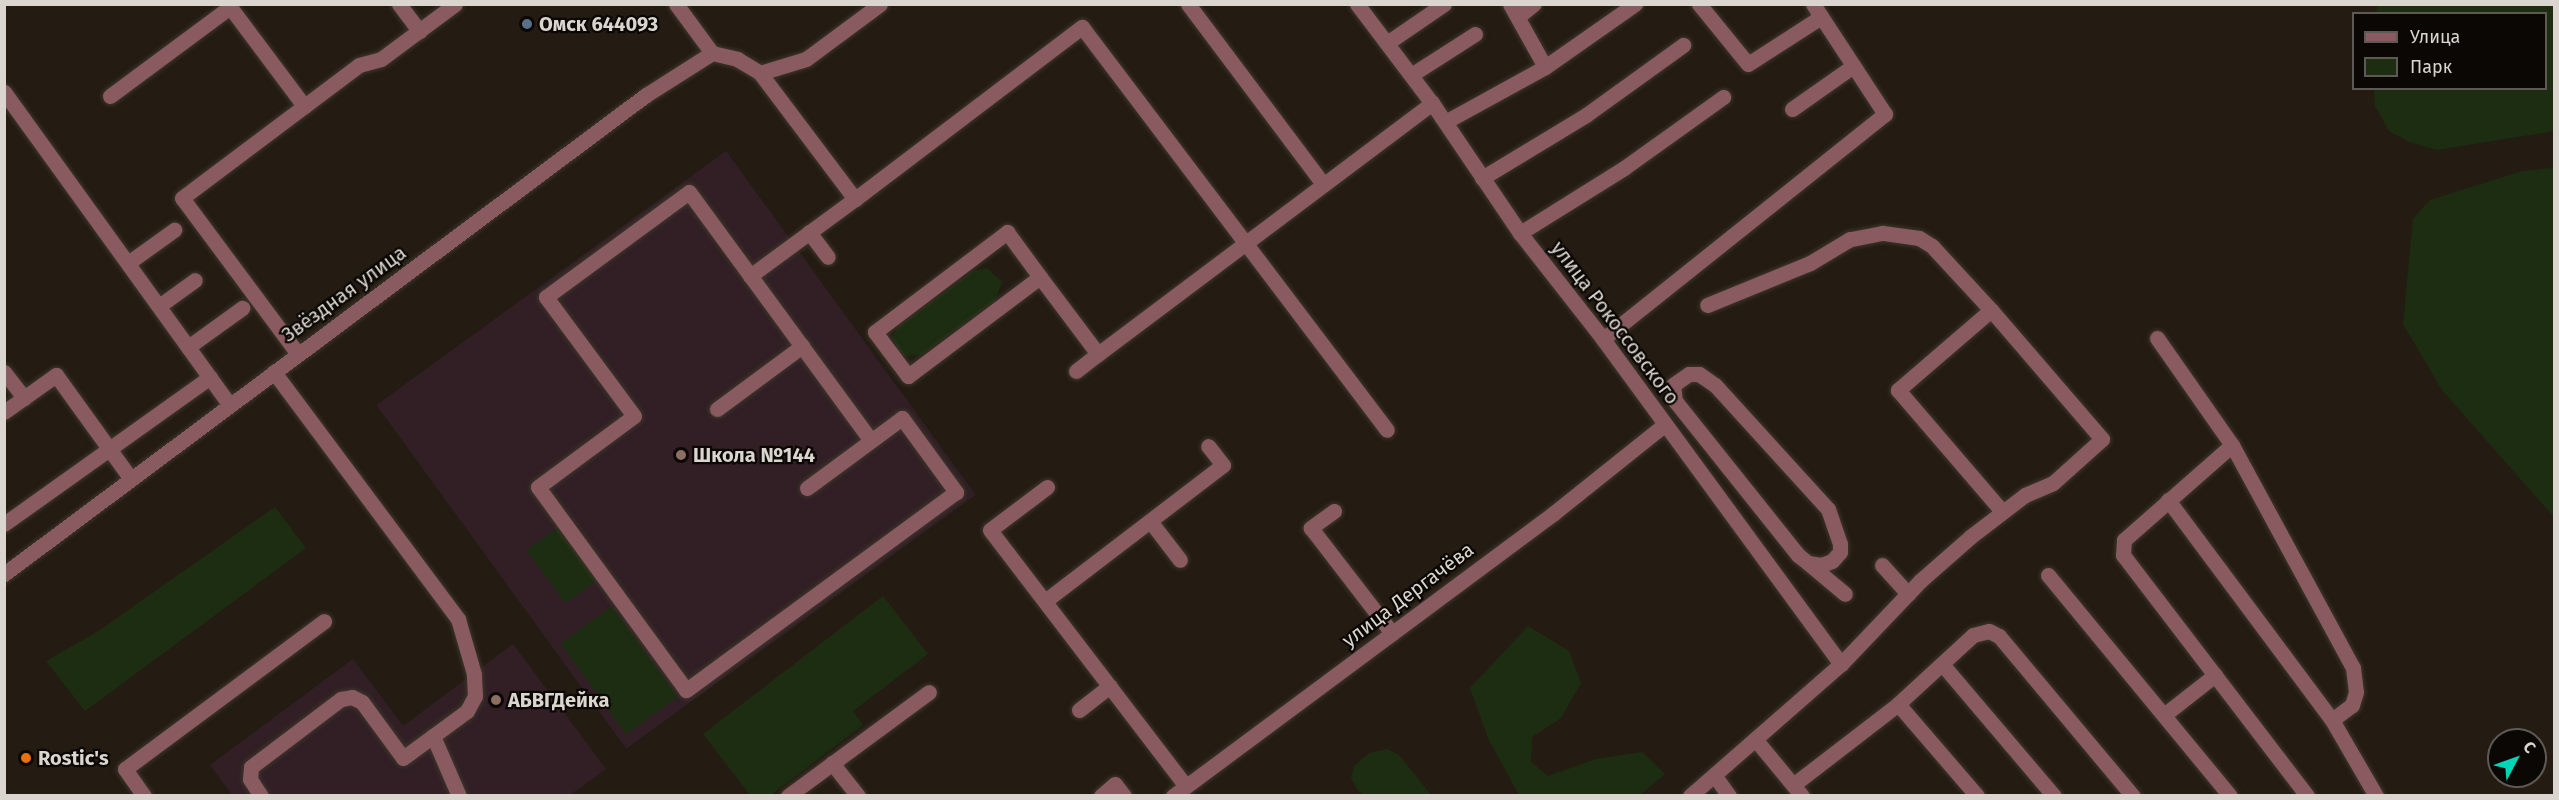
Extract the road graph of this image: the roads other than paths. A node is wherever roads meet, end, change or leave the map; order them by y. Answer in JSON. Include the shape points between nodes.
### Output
{"nodes":[{"id":1,"x":399,"y":4,"type":"edge"},
{"id":2,"x":455,"y":4,"type":"edge"},
{"id":3,"x":676,"y":4,"type":"edge"},
{"id":4,"x":880,"y":4,"type":"edge"},
{"id":5,"x":1188,"y":4,"type":"edge"},
{"id":6,"x":1358,"y":4,"type":"edge"},
{"id":7,"x":1444,"y":4,"type":"edge"},
{"id":8,"x":1534,"y":4,"type":"edge"},
{"id":9,"x":1635,"y":4,"type":"edge"},
{"id":10,"x":1699,"y":4,"type":"edge"},
{"id":11,"x":1514,"y":10,"type":"edge"},
{"id":12,"x":1817,"y":11,"type":"edge"},
{"id":13,"x":419,"y":31,"type":"junction"},
{"id":14,"x":1475,"y":34,"type":"dead end"},
{"id":15,"x":1387,"y":43,"type":"junction"},
{"id":16,"x":1683,"y":45,"type":"dead end"},
{"id":17,"x":712,"y":53,"type":"junction"},
{"id":18,"x":1853,"y":66,"type":"junction"},
{"id":19,"x":1545,"y":67,"type":"junction"},
{"id":20,"x":760,"y":73,"type":"junction"},
{"id":21,"x":1411,"y":75,"type":"junction"},
{"id":22,"x":4,"y":92,"type":"edge"},
{"id":23,"x":110,"y":96,"type":"dead end"},
{"id":24,"x":1724,"y":97,"type":"dead end"},
{"id":25,"x":1432,"y":103,"type":"junction"},
{"id":26,"x":304,"y":106,"type":"junction"},
{"id":27,"x":1792,"y":109,"type":"dead end"},
{"id":28,"x":1445,"y":122,"type":"junction"},
{"id":29,"x":1482,"y":178,"type":"junction"},
{"id":30,"x":1323,"y":184,"type":"junction"},
{"id":31,"x":855,"y":199,"type":"junction"},
{"id":32,"x":174,"y":230,"type":"dead end"},
{"id":33,"x":809,"y":232,"type":"junction"},
{"id":34,"x":1520,"y":233,"type":"junction"},
{"id":35,"x":1245,"y":243,"type":"junction"},
{"id":36,"x":828,"y":257,"type":"dead end"},
{"id":37,"x":128,"y":263,"type":"junction"},
{"id":38,"x":750,"y":276,"type":"junction"},
{"id":39,"x":1040,"y":277,"type":"junction"},
{"id":40,"x":195,"y":280,"type":"dead end"},
{"id":41,"x":1707,"y":305,"type":"dead end"},
{"id":42,"x":159,"y":306,"type":"junction"},
{"id":43,"x":242,"y":308,"type":"dead end"},
{"id":44,"x":1991,"y":310,"type":"junction"},
{"id":45,"x":2157,"y":338,"type":"dead end"},
{"id":46,"x":1603,"y":339,"type":"junction"},
{"id":47,"x":188,"y":346,"type":"junction"},
{"id":48,"x":802,"y":346,"type":"junction"},
{"id":49,"x":298,"y":354,"type":"junction"},
{"id":50,"x":1098,"y":354,"type":"junction"},
{"id":51,"x":1076,"y":370,"type":"dead end"},
{"id":52,"x":4,"y":372,"type":"edge"},
{"id":53,"x":274,"y":372,"type":"junction"},
{"id":54,"x":210,"y":377,"type":"junction"},
{"id":55,"x":24,"y":399,"type":"junction"},
{"id":56,"x":1675,"y":401,"type":"junction"},
{"id":57,"x":230,"y":405,"type":"junction"},
{"id":58,"x":717,"y":409,"type":"dead end"},
{"id":59,"x":4,"y":412,"type":"edge"},
{"id":60,"x":1661,"y":419,"type":"junction"},
{"id":61,"x":1387,"y":430,"type":"dead end"},
{"id":62,"x":871,"y":441,"type":"junction"},
{"id":63,"x":2232,"y":445,"type":"junction"},
{"id":64,"x":1208,"y":446,"type":"dead end"},
{"id":65,"x":109,"y":449,"type":"junction"},
{"id":66,"x":130,"y":479,"type":"junction"},
{"id":67,"x":1047,"y":487,"type":"dead end"},
{"id":68,"x":807,"y":488,"type":"dead end"},
{"id":69,"x":2168,"y":501,"type":"junction"},
{"id":70,"x":2001,"y":510,"type":"junction"},
{"id":71,"x":1334,"y":511,"type":"dead end"},
{"id":72,"x":1150,"y":521,"type":"junction"},
{"id":73,"x":4,"y":525,"type":"edge"},
{"id":74,"x":1180,"y":560,"type":"dead end"},
{"id":75,"x":1808,"y":563,"type":"junction"},
{"id":76,"x":1882,"y":565,"type":"dead end"},
{"id":77,"x":4,"y":574,"type":"edge"},
{"id":78,"x":2048,"y":575,"type":"dead end"},
{"id":79,"x":1845,"y":594,"type":"dead end"},
{"id":80,"x":1908,"y":594,"type":"junction"},
{"id":81,"x":1045,"y":602,"type":"junction"},
{"id":82,"x":324,"y":621,"type":"dead end"},
{"id":83,"x":1392,"y":633,"type":"junction"},
{"id":84,"x":1841,"y":664,"type":"junction"},
{"id":85,"x":1942,"y":664,"type":"junction"},
{"id":86,"x":2215,"y":675,"type":"junction"},
{"id":87,"x":1110,"y":686,"type":"junction"},
{"id":88,"x":929,"y":692,"type":"dead end"},
{"id":89,"x":1898,"y":704,"type":"junction"},
{"id":90,"x":1079,"y":710,"type":"dead end"},
{"id":91,"x":2164,"y":715,"type":"junction"},
{"id":92,"x":2332,"y":720,"type":"junction"},
{"id":93,"x":433,"y":736,"type":"junction"},
{"id":94,"x":1755,"y":739,"type":"junction"},
{"id":95,"x":832,"y":763,"type":"junction"},
{"id":96,"x":1714,"y":775,"type":"junction"},
{"id":97,"x":1186,"y":786,"type":"junction"},
{"id":98,"x":1798,"y":790,"type":"edge"},
{"id":99,"x":144,"y":795,"type":"edge"},
{"id":100,"x":261,"y":795,"type":"edge"},
{"id":101,"x":459,"y":795,"type":"edge"},
{"id":102,"x":788,"y":795,"type":"edge"},
{"id":103,"x":858,"y":795,"type":"edge"},
{"id":104,"x":1101,"y":795,"type":"edge"},
{"id":105,"x":1124,"y":795,"type":"edge"},
{"id":106,"x":1173,"y":795,"type":"edge"},
{"id":107,"x":1690,"y":795,"type":"edge"},
{"id":108,"x":1729,"y":795,"type":"edge"},
{"id":109,"x":1977,"y":795,"type":"edge"},
{"id":110,"x":2054,"y":795,"type":"edge"},
{"id":111,"x":2133,"y":795,"type":"edge"},
{"id":112,"x":2230,"y":795,"type":"edge"},
{"id":113,"x":2307,"y":795,"type":"edge"},
{"id":114,"x":2376,"y":795,"type":"edge"}],
"edges":[{"from":1,"to":13,"type":"street"},
{"from":2,"to":13,"type":"street"},
{"from":3,"to":17,"type":"street"},
{"from":4,"to":20,"type":"street","via":[[806,59]]},
{"from":5,"to":30,"type":"street"},
{"from":6,"to":15,"type":"street","name":"улица Рокоссовского"},
{"from":7,"to":15,"type":"street"},
{"from":8,"to":11,"type":"street"},
{"from":9,"to":19,"type":"street"},
{"from":10,"to":12,"type":"street","via":[[1748,64]]},
{"from":11,"to":19,"type":"street"},
{"from":12,"to":18,"type":"street"},
{"from":13,"to":26,"type":"street","via":[[381,59],[359,65]]},
{"from":14,"to":21,"type":"street"},
{"from":15,"to":21,"type":"street","name":"улица Рокоссовского"},
{"from":16,"to":29,"type":"street","via":[[1586,115]]},
{"from":17,"to":20,"type":"street","via":[[737,59]]},
{"from":17,"to":49,"type":"street","name":"Звёздная улица","via":[[646,95]]},
{"from":18,"to":27,"type":"street"},
{"from":18,"to":46,"type":"street","via":[[1885,114]]},
{"from":19,"to":28,"type":"street"},
{"from":20,"to":31,"type":"street"},
{"from":21,"to":25,"type":"street","name":"улица Рокоссовского"},
{"from":22,"to":37,"type":"street"},
{"from":23,"to":26,"type":"street","via":[[230,7]]},
{"from":24,"to":34,"type":"street","via":[[1624,168]]},
{"from":25,"to":28,"type":"street","name":"улица Рокоссовского"},
{"from":25,"to":30,"type":"street"},
{"from":26,"to":49,"type":"street","via":[[182,198]]},
{"from":28,"to":29,"type":"street","name":"улица Рокоссовского"},
{"from":29,"to":34,"type":"street","name":"улица Рокоссовского"},
{"from":30,"to":35,"type":"street"},
{"from":31,"to":33,"type":"street"},
{"from":31,"to":35,"type":"street","via":[[1083,27]]},
{"from":32,"to":37,"type":"street"},
{"from":33,"to":36,"type":"street"},
{"from":33,"to":38,"type":"street"},
{"from":34,"to":46,"type":"street","name":"улица Рокоссовского"},
{"from":35,"to":50,"type":"street"},
{"from":35,"to":61,"type":"street"},
{"from":37,"to":42,"type":"street"},
{"from":38,"to":48,"type":"street"},
{"from":38,"to":62,"type":"street","via":[[689,192],[546,297],[634,416],[537,487],[686,690],[956,492],[902,418]]},
{"from":39,"to":39,"type":"street","via":[[1007,232],[875,332],[908,376]]},
{"from":39,"to":50,"type":"street"},
{"from":40,"to":42,"type":"street"},
{"from":41,"to":44,"type":"street","via":[[1810,263],[1850,239],[1897,233],[1932,246]]},
{"from":42,"to":47,"type":"street"},
{"from":43,"to":47,"type":"street"},
{"from":44,"to":70,"type":"street","via":[[1898,390]]},
{"from":44,"to":70,"type":"street","via":[[2102,439],[2053,483]]},
{"from":45,"to":63,"type":"street"},
{"from":46,"to":60,"type":"street","name":"улица Рокоссовского"},
{"from":47,"to":54,"type":"street"},
{"from":48,"to":58,"type":"street"},
{"from":48,"to":62,"type":"street"},
{"from":49,"to":53,"type":"street","name":"Звёздная улица"},
{"from":50,"to":51,"type":"street"},
{"from":52,"to":55,"type":"street"},
{"from":53,"to":57,"type":"street","name":"Звёздная улица"},
{"from":53,"to":93,"type":"street","via":[[458,620],[474,674],[475,696],[467,711]]},
{"from":54,"to":57,"type":"street"},
{"from":54,"to":65,"type":"street"},
{"from":55,"to":59,"type":"street"},
{"from":55,"to":65,"type":"street","via":[[56,375]]},
{"from":56,"to":60,"type":"street","name":"улица Дергачёва"},
{"from":56,"to":75,"type":"street"},
{"from":56,"to":75,"type":"street","via":[[1673,385],[1680,377],[1699,374],[1715,385],[1828,509],[1837,527],[1840,552],[1821,565]]},
{"from":57,"to":66,"type":"street","name":"Звёздная улица"},
{"from":60,"to":83,"type":"street","name":"улица Дергачёва","via":[[1554,513]]},
{"from":60,"to":84,"type":"street","name":"улица Рокоссовского"},
{"from":62,"to":68,"type":"street"},
{"from":63,"to":69,"type":"street"},
{"from":63,"to":92,"type":"street","via":[[2353,668],[2356,692],[2352,705]]},
{"from":64,"to":72,"type":"street","via":[[1223,465]]},
{"from":65,"to":66,"type":"street"},
{"from":65,"to":73,"type":"street"},
{"from":66,"to":77,"type":"street","name":"Звёздная улица"},
{"from":67,"to":81,"type":"street","via":[[990,530]]},
{"from":69,"to":86,"type":"street","via":[[2124,540],[2123,555]]},
{"from":69,"to":92,"type":"street"},
{"from":70,"to":80,"type":"street"},
{"from":71,"to":83,"type":"street","via":[[1311,528]]},
{"from":72,"to":74,"type":"street"},
{"from":72,"to":81,"type":"street"},
{"from":75,"to":79,"type":"street"},
{"from":76,"to":80,"type":"street"},
{"from":78,"to":91,"type":"street"},
{"from":80,"to":84,"type":"street"},
{"from":81,"to":87,"type":"street"},
{"from":82,"to":99,"type":"street","via":[[125,769]]},
{"from":83,"to":97,"type":"street","name":"улица Дергачёва"},
{"from":84,"to":94,"type":"street"},
{"from":85,"to":89,"type":"street"},
{"from":85,"to":110,"type":"street"},
{"from":85,"to":111,"type":"street","via":[[1973,635],[1989,631],[1999,636]]},
{"from":86,"to":91,"type":"street"},
{"from":86,"to":113,"type":"street"},
{"from":87,"to":90,"type":"street"},
{"from":87,"to":97,"type":"street"},
{"from":88,"to":95,"type":"street"},
{"from":89,"to":98,"type":"street"},
{"from":89,"to":109,"type":"street"},
{"from":91,"to":112,"type":"street"},
{"from":92,"to":114,"type":"street"},
{"from":93,"to":100,"type":"street","via":[[403,758],[362,702],[347,697],[251,767],[250,778]]},
{"from":93,"to":101,"type":"street"},
{"from":94,"to":96,"type":"street"},
{"from":94,"to":98,"type":"street"},
{"from":95,"to":102,"type":"street"},
{"from":95,"to":103,"type":"street"},
{"from":96,"to":107,"type":"street"},
{"from":96,"to":108,"type":"street"},
{"from":97,"to":106,"type":"street","name":"улица Дергачёва"},
{"from":104,"to":105,"type":"street","via":[[1115,784]]}]}
